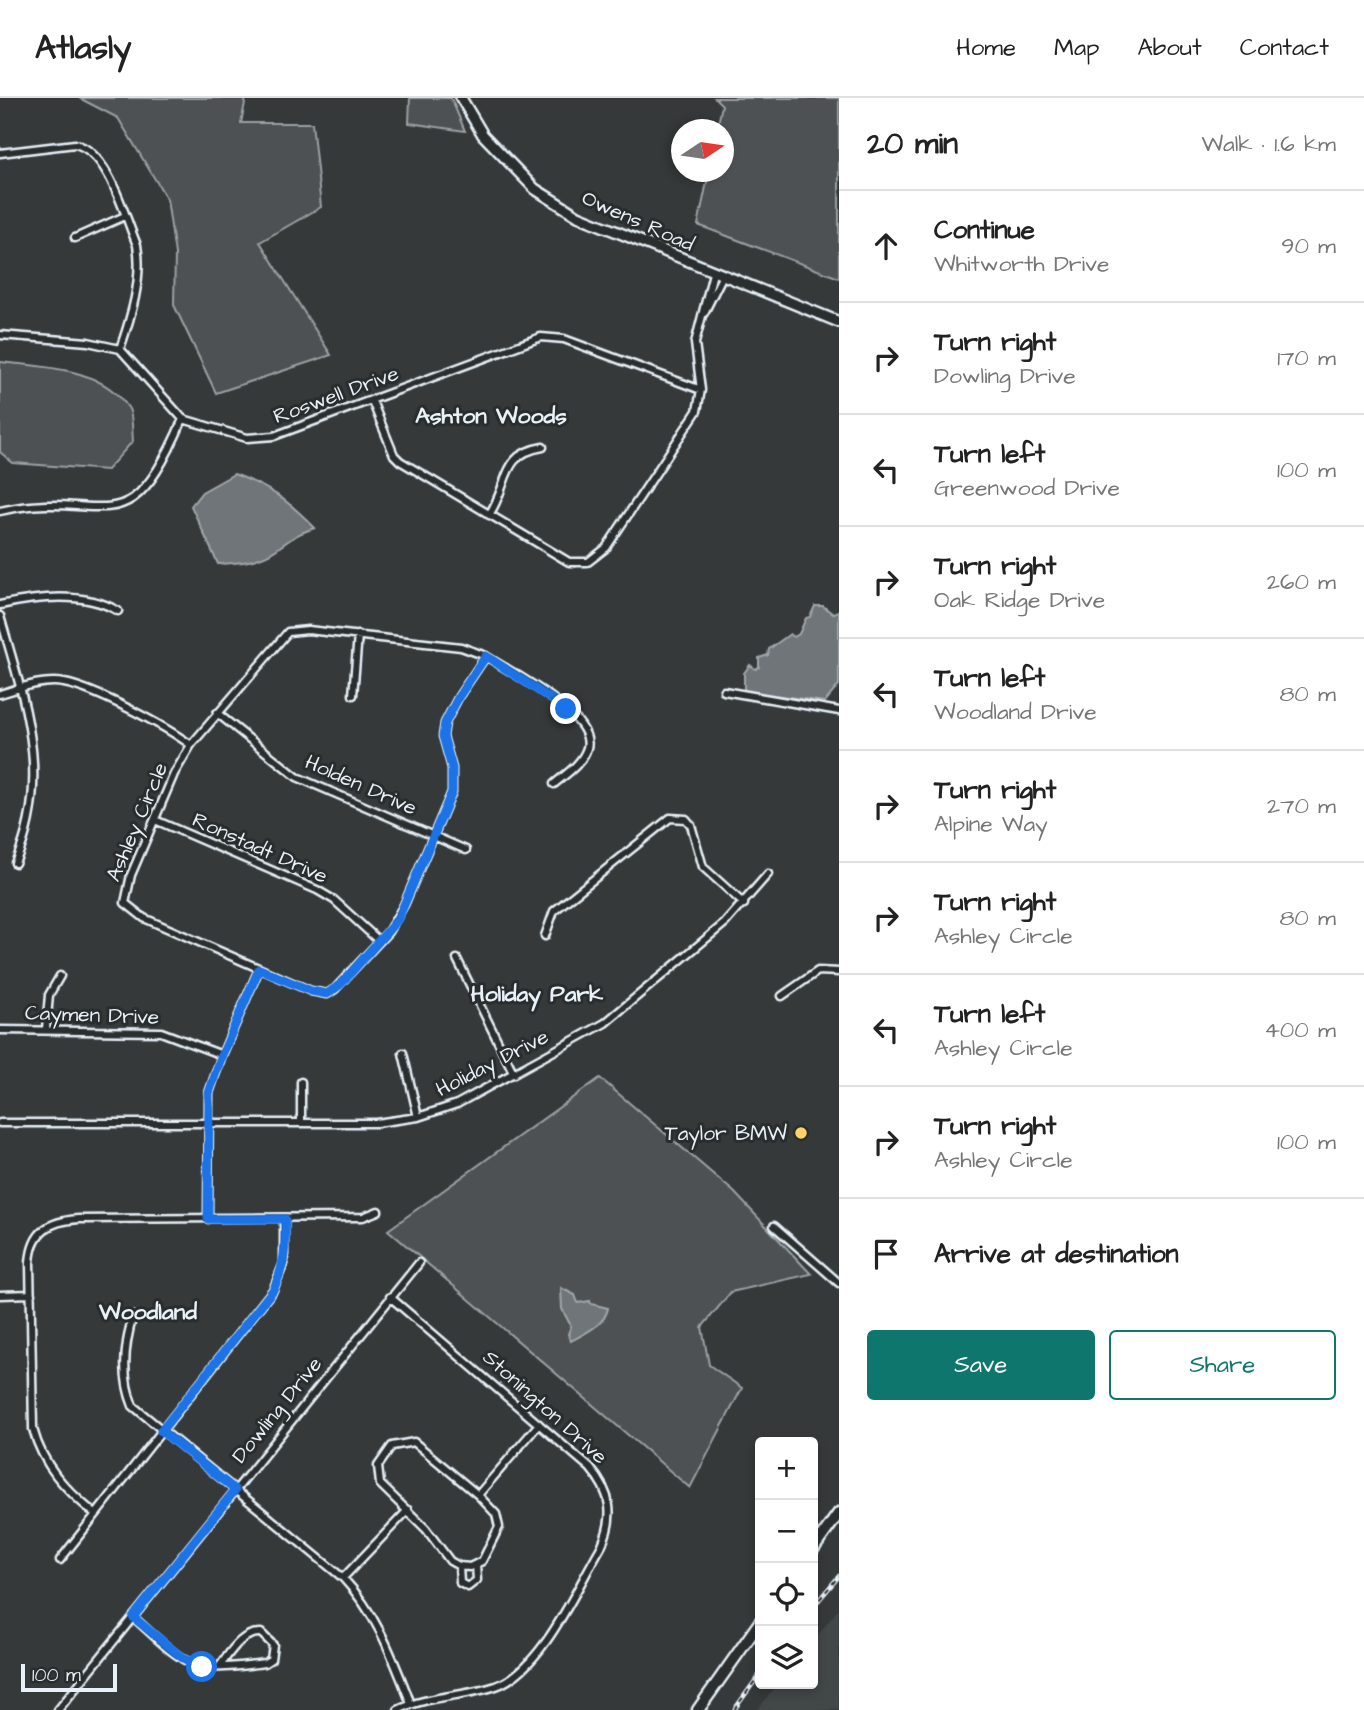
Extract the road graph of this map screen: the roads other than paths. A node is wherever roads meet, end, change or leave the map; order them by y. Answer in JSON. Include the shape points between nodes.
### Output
{"nodes":[{"id":1,"x":461,"y":98,"type":"edge"},
{"id":2,"x":0,"y":153,"type":"edge"},
{"id":3,"x":125,"y":216,"type":"junction"},
{"id":4,"x":75,"y":238,"type":"dead end"},
{"id":5,"x":718,"y":275,"type":"junction"},
{"id":6,"x":839,"y":322,"type":"edge"},
{"id":7,"x":0,"y":335,"type":"edge"},
{"id":8,"x":121,"y":349,"type":"junction"},
{"id":9,"x":701,"y":390,"type":"junction"},
{"id":10,"x":372,"y":401,"type":"junction"},
{"id":11,"x":183,"y":419,"type":"junction"},
{"id":12,"x":543,"y":447,"type":"dead end"},
{"id":13,"x":0,"y":511,"type":"edge"},
{"id":14,"x":488,"y":515,"type":"junction"},
{"id":15,"x":0,"y":605,"type":"edge"},
{"id":16,"x":118,"y":611,"type":"dead end"},
{"id":17,"x":0,"y":616,"type":"edge"},
{"id":18,"x":358,"y":635,"type":"junction"},
{"id":19,"x":486,"y":656,"type":"junction"},
{"id":20,"x":20,"y":688,"type":"junction"},
{"id":21,"x":724,"y":691,"type":"dead end"},
{"id":22,"x":0,"y":694,"type":"edge"},
{"id":23,"x":353,"y":695,"type":"dead end"},
{"id":24,"x":839,"y":711,"type":"edge"},
{"id":25,"x":217,"y":713,"type":"junction"},
{"id":26,"x":191,"y":745,"type":"junction"},
{"id":27,"x":554,"y":784,"type":"dead end"},
{"id":28,"x":155,"y":820,"type":"junction"},
{"id":29,"x":435,"y":837,"type":"junction"},
{"id":30,"x":466,"y":850,"type":"dead end"},
{"id":31,"x":15,"y":863,"type":"dead end"},
{"id":32,"x":768,"y":874,"type":"dead end"},
{"id":33,"x":744,"y":904,"type":"junction"},
{"id":34,"x":545,"y":936,"type":"dead end"},
{"id":35,"x":379,"y":941,"type":"junction"},
{"id":36,"x":457,"y":959,"type":"dead end"},
{"id":37,"x":259,"y":969,"type":"junction"},
{"id":38,"x":839,"y":972,"type":"edge"},
{"id":39,"x":60,"y":976,"type":"dead end"},
{"id":40,"x":782,"y":996,"type":"dead end"},
{"id":41,"x":46,"y":1029,"type":"junction"},
{"id":42,"x":0,"y":1031,"type":"edge"},
{"id":43,"x":403,"y":1053,"type":"dead end"},
{"id":44,"x":222,"y":1055,"type":"junction"},
{"id":45,"x":514,"y":1074,"type":"junction"},
{"id":46,"x":301,"y":1082,"type":"dead end"},
{"id":47,"x":418,"y":1116,"type":"junction"},
{"id":48,"x":0,"y":1123,"type":"edge"},
{"id":49,"x":207,"y":1123,"type":"junction"},
{"id":50,"x":300,"y":1123,"type":"junction"},
{"id":51,"x":378,"y":1211,"type":"dead end"},
{"id":52,"x":208,"y":1219,"type":"junction"},
{"id":53,"x":285,"y":1219,"type":"junction"},
{"id":54,"x":774,"y":1226,"type":"dead end"},
{"id":55,"x":419,"y":1263,"type":"dead end"},
{"id":56,"x":839,"y":1283,"type":"edge"},
{"id":57,"x":31,"y":1294,"type":"junction"},
{"id":58,"x":0,"y":1296,"type":"edge"},
{"id":59,"x":390,"y":1297,"type":"junction"},
{"id":60,"x":133,"y":1317,"type":"dead end"},
{"id":61,"x":539,"y":1424,"type":"junction"},
{"id":62,"x":161,"y":1431,"type":"junction"},
{"id":63,"x":235,"y":1490,"type":"junction"},
{"id":64,"x":478,"y":1495,"type":"junction"},
{"id":65,"x":408,"y":1510,"type":"junction"},
{"id":66,"x":94,"y":1513,"type":"junction"},
{"id":67,"x":839,"y":1513,"type":"edge"},
{"id":68,"x":818,"y":1542,"type":"edge"},
{"id":69,"x":60,"y":1560,"type":"dead end"},
{"id":70,"x":476,"y":1565,"type":"junction"},
{"id":71,"x":459,"y":1566,"type":"junction"},
{"id":72,"x":343,"y":1578,"type":"junction"},
{"id":73,"x":133,"y":1617,"type":"junction"},
{"id":74,"x":757,"y":1626,"type":"edge"},
{"id":75,"x":219,"y":1667,"type":"junction"},
{"id":76,"x":411,"y":1704,"type":"junction"},
{"id":77,"x":58,"y":1710,"type":"edge"},
{"id":78,"x":398,"y":1710,"type":"edge"},
{"id":79,"x":698,"y":1710,"type":"edge"}],
"edges":[{"from":1,"to":5,"type":"street","name":"Owens Road","via":[[483,135],[535,189],[578,216]]},
{"from":2,"to":3,"type":"street","via":[[64,144],[85,146],[100,162]]},
{"from":3,"to":4,"type":"street"},
{"from":3,"to":8,"type":"street","via":[[137,245],[139,265]]},
{"from":5,"to":6,"type":"street","name":"Owens Road"},
{"from":5,"to":9,"type":"street","via":[[695,343]]},
{"from":7,"to":8,"type":"street"},
{"from":8,"to":11,"type":"street"},
{"from":9,"to":10,"type":"street","name":"Roswell Drive","via":[[552,336]]},
{"from":9,"to":14,"type":"street","via":[[691,421],[598,557],[569,562]]},
{"from":10,"to":11,"type":"street","name":"Roswell Drive","via":[[261,438]]},
{"from":10,"to":14,"type":"street","via":[[400,461]]},
{"from":11,"to":13,"type":"street","via":[[158,473],[125,504],[104,510],[46,505]]},
{"from":12,"to":14,"type":"street","via":[[519,453],[513,460]]},
{"from":15,"to":16,"type":"street","via":[[46,597],[104,603]]},
{"from":17,"to":20,"type":"street"},
{"from":18,"to":19,"type":"street","name":"Ashley Circle","via":[[461,647]]},
{"from":18,"to":23,"type":"street"},
{"from":18,"to":25,"type":"street","name":"Ashley Circle","via":[[288,632]]},
{"from":19,"to":27,"type":"street","name":"Ashley Circle","via":[[566,709],[584,729],[588,739],[581,759]]},
{"from":19,"to":29,"type":"street","name":"Ashley Circle","via":[[445,723],[443,736],[454,780]]},
{"from":20,"to":22,"type":"street"},
{"from":20,"to":26,"type":"street","via":[[52,682],[71,685],[156,722]]},
{"from":20,"to":31,"type":"street","via":[[34,764],[30,821]]},
{"from":21,"to":24,"type":"street"},
{"from":25,"to":26,"type":"street","name":"Ashley Circle"},
{"from":25,"to":29,"type":"street","name":"Holden Drive","via":[[297,777]]},
{"from":26,"to":28,"type":"street","name":"Ashley Circle"},
{"from":28,"to":35,"type":"street","name":"Ronstadt Drive","via":[[317,890]]},
{"from":28,"to":37,"type":"street","name":"Ashley Circle","via":[[131,875],[125,903],[144,918]]},
{"from":29,"to":30,"type":"street","name":"Holden Drive"},
{"from":29,"to":35,"type":"street","name":"Ashley Circle","via":[[398,919]]},
{"from":32,"to":33,"type":"street","name":"Holiday Drive"},
{"from":33,"to":34,"type":"street","via":[[703,867],[686,819],[670,818],[554,911]]},
{"from":33,"to":45,"type":"street","name":"Holiday Drive","via":[[605,1023]]},
{"from":35,"to":37,"type":"street","name":"Ashley Circle","via":[[327,994]]},
{"from":36,"to":45,"type":"street"},
{"from":37,"to":44,"type":"street"},
{"from":38,"to":40,"type":"street","via":[[818,971]]},
{"from":39,"to":41,"type":"street","via":[[49,995]]},
{"from":41,"to":42,"type":"street","name":"Caymen Drive"},
{"from":41,"to":44,"type":"street","name":"Caymen Drive","via":[[161,1032]]},
{"from":43,"to":47,"type":"street"},
{"from":44,"to":49,"type":"street","via":[[209,1093]]},
{"from":45,"to":47,"type":"street","name":"Holiday Drive","via":[[457,1104]]},
{"from":46,"to":50,"type":"street"},
{"from":47,"to":50,"type":"street","name":"Holiday Drive","via":[[376,1123]]},
{"from":48,"to":49,"type":"street","name":"Holiday Drive"},
{"from":49,"to":50,"type":"street","name":"Holiday Drive"},
{"from":49,"to":52,"type":"street"},
{"from":51,"to":53,"type":"street","via":[[363,1217]]},
{"from":52,"to":53,"type":"street"},
{"from":52,"to":57,"type":"street","via":[[79,1219],[50,1224],[40,1230],[31,1250]]},
{"from":53,"to":62,"type":"street","via":[[284,1263],[273,1290]]},
{"from":54,"to":56,"type":"street"},
{"from":55,"to":59,"type":"street","name":"Dowling Drive"},
{"from":57,"to":58,"type":"street"},
{"from":57,"to":66,"type":"street","via":[[32,1411],[38,1446],[55,1476]]},
{"from":59,"to":61,"type":"street","name":"Stonington Drive"},
{"from":59,"to":63,"type":"street","name":"Dowling Drive"},
{"from":60,"to":62,"type":"street","via":[[127,1338],[128,1392],[134,1406]]},
{"from":61,"to":64,"type":"street"},
{"from":61,"to":76,"type":"street","name":"Stonington Drive","via":[[600,1479],[611,1505],[608,1533],[542,1646],[520,1672],[494,1687]]},
{"from":62,"to":63,"type":"street"},
{"from":62,"to":66,"type":"street"},
{"from":63,"to":72,"type":"street"},
{"from":63,"to":73,"type":"street","name":"Dowling Drive"},
{"from":64,"to":65,"type":"street","via":[[421,1445],[399,1442],[382,1459],[376,1475]]},
{"from":64,"to":70,"type":"street","via":[[496,1514],[499,1527],[486,1556]]},
{"from":65,"to":71,"type":"street"},
{"from":65,"to":72,"type":"street"},
{"from":66,"to":69,"type":"street"},
{"from":67,"to":68,"type":"main road"},
{"from":70,"to":71,"type":"street"},
{"from":70,"to":71,"type":"street","via":[[477,1580],[468,1587],[460,1583]]},
{"from":72,"to":76,"type":"street","via":[[379,1628]]},
{"from":73,"to":75,"type":"street","via":[[192,1664]]},
{"from":73,"to":77,"type":"street","name":"Dowling Drive"},
{"from":74,"to":79,"type":"main road"},
{"from":75,"to":75,"type":"street","via":[[252,1632],[261,1633],[273,1645],[271,1659],[265,1663]]},
{"from":76,"to":78,"type":"street","name":"Stonington Drive"}]}
